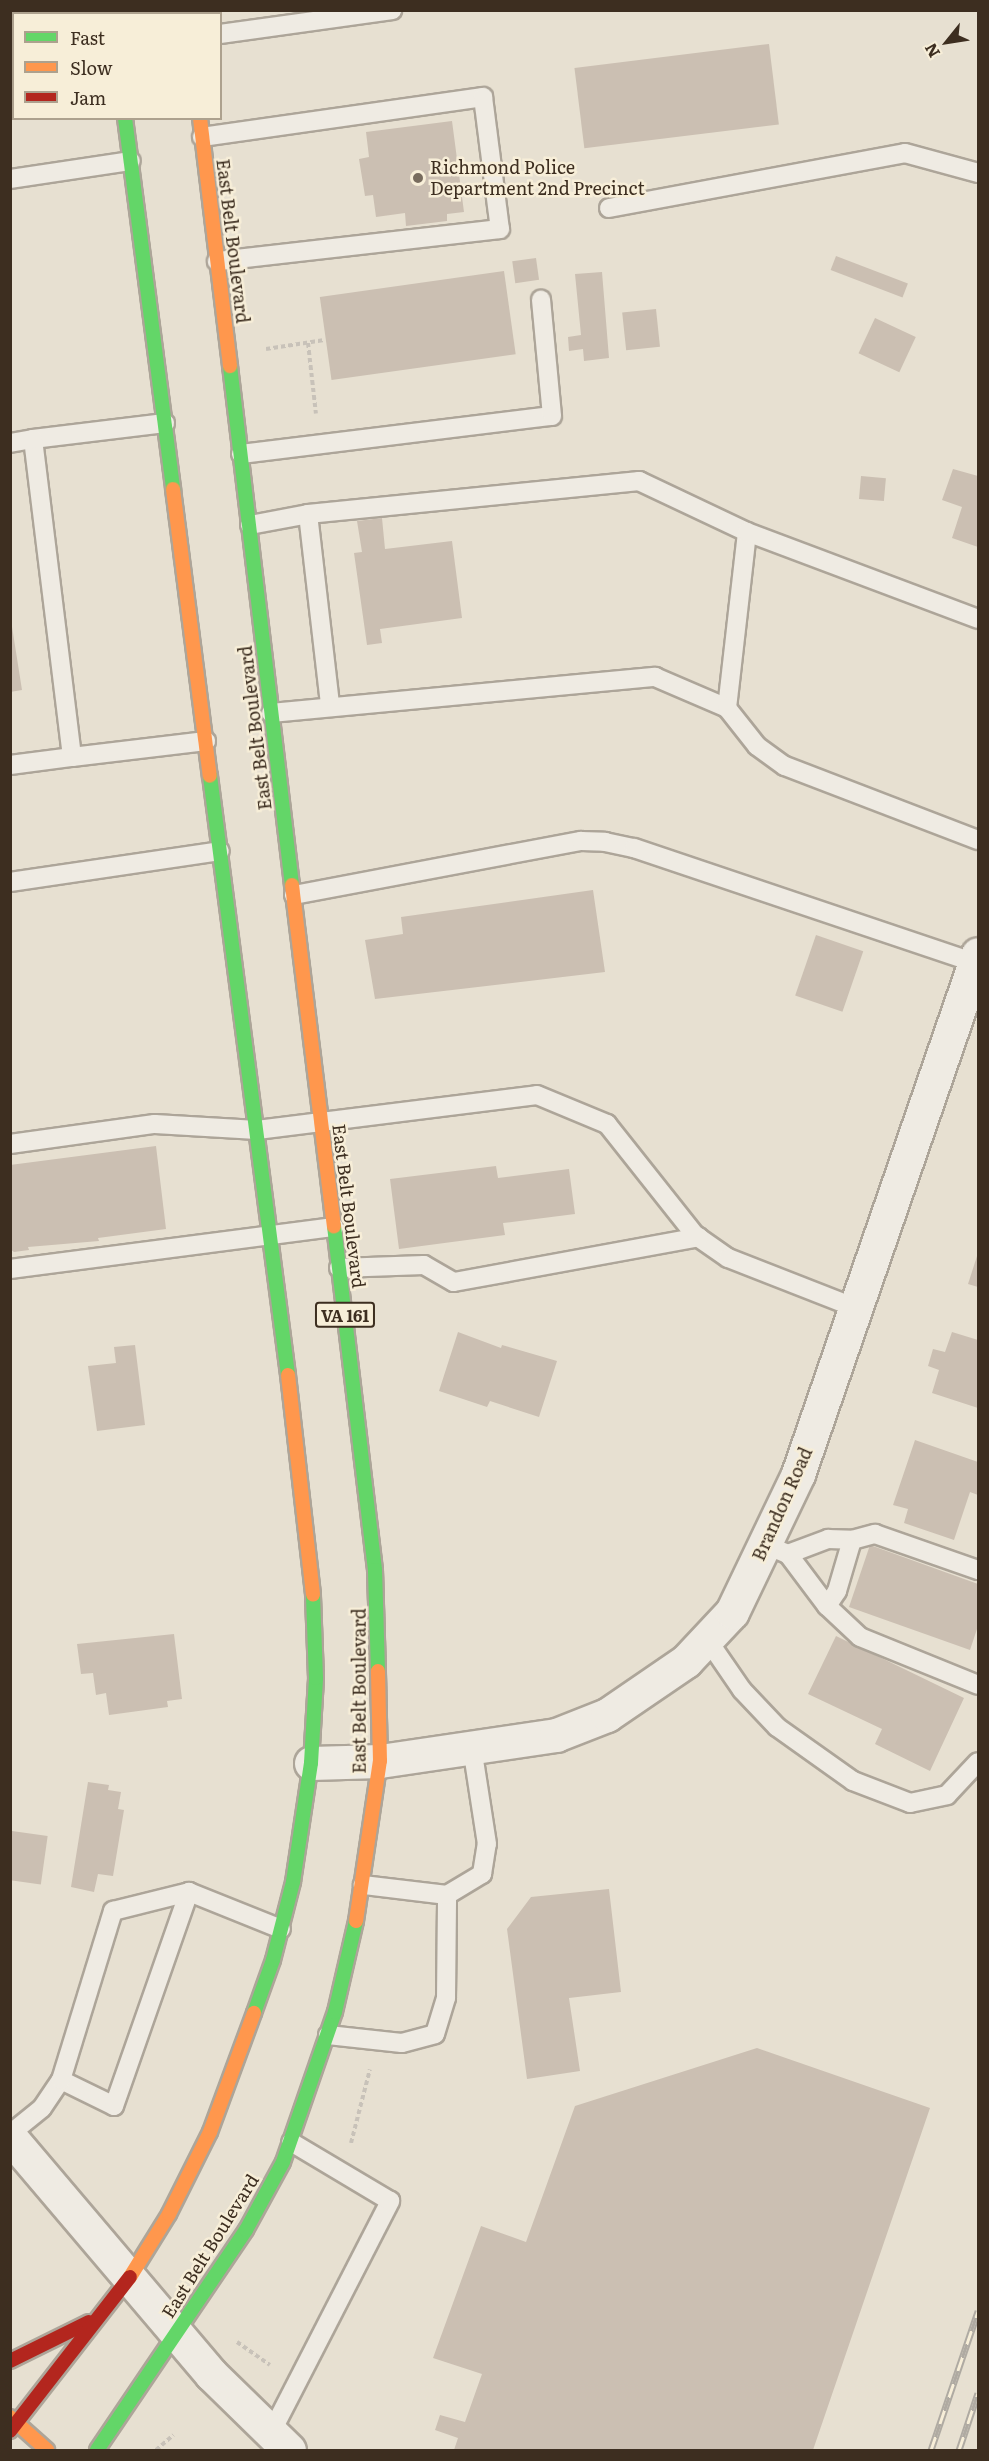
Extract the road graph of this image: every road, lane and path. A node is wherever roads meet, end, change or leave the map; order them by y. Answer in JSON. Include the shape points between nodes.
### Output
{"nodes":[{"id":1,"x":392,"y":10,"type":"edge"},
{"id":2,"x":263,"y":19,"type":"edge"},
{"id":3,"x":222,"y":33,"type":"edge"},
{"id":4,"x":125,"y":120,"type":"edge"},
{"id":5,"x":200,"y":120,"type":"edge"},
{"id":6,"x":202,"y":137,"type":"junction"},
{"id":7,"x":131,"y":161,"type":"junction"},
{"id":8,"x":978,"y":173,"type":"edge"},
{"id":9,"x":10,"y":179,"type":"edge"},
{"id":10,"x":609,"y":208,"type":"dead end"},
{"id":11,"x":217,"y":261,"type":"junction"},
{"id":12,"x":542,"y":300,"type":"dead end"},
{"id":13,"x":324,"y":340,"type":"dead end"},
{"id":14,"x":308,"y":343,"type":"junction"},
{"id":15,"x":263,"y":349,"type":"dead end"},
{"id":16,"x":316,"y":417,"type":"dead end"},
{"id":17,"x":165,"y":423,"type":"junction"},
{"id":18,"x":33,"y":439,"type":"junction"},
{"id":19,"x":10,"y":443,"type":"edge"},
{"id":20,"x":241,"y":454,"type":"junction"},
{"id":21,"x":309,"y":514,"type":"junction"},
{"id":22,"x":250,"y":525,"type":"junction"},
{"id":23,"x":747,"y":532,"type":"junction"},
{"id":24,"x":978,"y":619,"type":"edge"},
{"id":25,"x":330,"y":705,"type":"junction"},
{"id":26,"x":727,"y":708,"type":"junction"},
{"id":27,"x":271,"y":713,"type":"junction"},
{"id":28,"x":206,"y":741,"type":"junction"},
{"id":29,"x":72,"y":757,"type":"junction"},
{"id":30,"x":10,"y":765,"type":"edge"},
{"id":31,"x":978,"y":840,"type":"edge"},
{"id":32,"x":220,"y":851,"type":"junction"},
{"id":33,"x":10,"y":882,"type":"edge"},
{"id":34,"x":294,"y":895,"type":"junction"},
{"id":35,"x":977,"y":959,"type":"edge"},
{"id":36,"x":321,"y":1122,"type":"junction"},
{"id":37,"x":256,"y":1130,"type":"junction"},
{"id":38,"x":10,"y":1144,"type":"edge"},
{"id":39,"x":334,"y":1227,"type":"junction"},
{"id":40,"x":270,"y":1232,"type":"junction"},
{"id":41,"x":699,"y":1238,"type":"junction"},
{"id":42,"x":339,"y":1268,"type":"junction"},
{"id":43,"x":10,"y":1269,"type":"edge"},
{"id":44,"x":856,"y":1308,"type":"junction"},
{"id":45,"x":852,"y":1540,"type":"junction"},
{"id":46,"x":776,"y":1549,"type":"junction"},
{"id":47,"x":978,"y":1570,"type":"edge"},
{"id":48,"x":827,"y":1606,"type":"junction"},
{"id":49,"x":707,"y":1639,"type":"junction"},
{"id":50,"x":978,"y":1685,"type":"edge"},
{"id":51,"x":472,"y":1747,"type":"junction"},
{"id":52,"x":380,"y":1761,"type":"junction"},
{"id":53,"x":978,"y":1762,"type":"edge"},
{"id":54,"x":311,"y":1763,"type":"junction"},
{"id":55,"x":363,"y":1886,"type":"junction"},
{"id":56,"x":189,"y":1892,"type":"junction"},
{"id":57,"x":447,"y":1894,"type":"junction"},
{"id":58,"x":281,"y":1929,"type":"junction"},
{"id":59,"x":328,"y":2035,"type":"junction"},
{"id":60,"x":377,"y":2040,"type":"junction"},
{"id":61,"x":61,"y":2080,"type":"junction"},
{"id":62,"x":10,"y":2136,"type":"edge"},
{"id":63,"x":291,"y":2142,"type":"junction"},
{"id":64,"x":344,"y":2173,"type":"junction"},
{"id":65,"x":130,"y":2275,"type":"junction"},
{"id":66,"x":101,"y":2315,"type":"junction"},
{"id":67,"x":177,"y":2332,"type":"junction"},
{"id":68,"x":232,"y":2338,"type":"dead end"},
{"id":69,"x":10,"y":2361,"type":"edge"},
{"id":70,"x":297,"y":2384,"type":"junction"},
{"id":71,"x":13,"y":2423,"type":"edge"},
{"id":72,"x":174,"y":2435,"type":"dead end"},
{"id":73,"x":280,"y":2442,"type":"edge"},
{"id":74,"x":47,"y":2451,"type":"edge"},
{"id":75,"x":97,"y":2451,"type":"edge"},
{"id":76,"x":156,"y":2451,"type":"edge"}],
"edges":[{"from":1,"to":2,"type":"lane"},
{"from":2,"to":3,"type":"lane"},
{"from":4,"to":7,"type":"main road"},
{"from":5,"to":6,"type":"main road","name":"East Belt Boulevard","number":"VA 161"},
{"from":6,"to":11,"type":"main road","name":"East Belt Boulevard","number":"VA 161"},
{"from":6,"to":11,"type":"lane","via":[[483,97],[500,229]]},
{"from":7,"to":9,"type":"lane"},
{"from":7,"to":17,"type":"main road"},
{"from":8,"to":10,"type":"lane","via":[[905,153]]},
{"from":11,"to":20,"type":"main road","name":"East Belt Boulevard","number":"VA 161"},
{"from":12,"to":20,"type":"lane","via":[[552,416]]},
{"from":13,"to":14,"type":"path"},
{"from":14,"to":15,"type":"path"},
{"from":14,"to":16,"type":"path"},
{"from":17,"to":18,"type":"lane"},
{"from":17,"to":28,"type":"main road"},
{"from":18,"to":19,"type":"lane"},
{"from":18,"to":29,"type":"lane"},
{"from":20,"to":22,"type":"main road","name":"East Belt Boulevard","number":"VA 161"},
{"from":21,"to":22,"type":"lane"},
{"from":21,"to":23,"type":"lane","via":[[639,481]]},
{"from":21,"to":25,"type":"lane"},
{"from":22,"to":27,"type":"main road","name":"East Belt Boulevard","number":"VA 161"},
{"from":23,"to":24,"type":"lane"},
{"from":23,"to":26,"type":"lane"},
{"from":25,"to":26,"type":"lane","via":[[655,677]]},
{"from":25,"to":27,"type":"lane"},
{"from":26,"to":31,"type":"lane","via":[[757,746],[785,766]]},
{"from":27,"to":34,"type":"main road","name":"East Belt Boulevard","number":"VA 161"},
{"from":28,"to":29,"type":"lane"},
{"from":28,"to":32,"type":"main road"},
{"from":29,"to":30,"type":"lane"},
{"from":32,"to":33,"type":"lane"},
{"from":32,"to":37,"type":"main road"},
{"from":34,"to":35,"type":"lane","via":[[581,841],[605,842]]},
{"from":34,"to":36,"type":"main road","name":"East Belt Boulevard","number":"VA 161"},
{"from":35,"to":44,"type":"street","name":"Brandon Road"},
{"from":36,"to":37,"type":"lane"},
{"from":36,"to":39,"type":"main road","name":"East Belt Boulevard","number":"VA 161"},
{"from":36,"to":41,"type":"lane","via":[[537,1095],[607,1124]]},
{"from":37,"to":38,"type":"lane","via":[[155,1124]]},
{"from":37,"to":40,"type":"main road"},
{"from":39,"to":40,"type":"lane"},
{"from":39,"to":42,"type":"main road","name":"East Belt Boulevard","number":"VA 161"},
{"from":40,"to":43,"type":"lane"},
{"from":40,"to":54,"type":"main road","via":[[312,1563],[316,1678]]},
{"from":41,"to":42,"type":"lane","via":[[454,1282],[424,1265]]},
{"from":41,"to":44,"type":"lane","via":[[728,1258]]},
{"from":42,"to":52,"type":"main road","name":"East Belt Boulevard","number":"VA 161","via":[[375,1570]]},
{"from":44,"to":46,"type":"street","name":"Brandon Road","via":[[798,1473]]},
{"from":45,"to":46,"type":"lane","via":[[828,1539]]},
{"from":45,"to":47,"type":"lane","via":[[875,1534]]},
{"from":45,"to":48,"type":"lane","via":[[837,1590]]},
{"from":46,"to":48,"type":"lane"},
{"from":46,"to":49,"type":"street","name":"Brandon Road","via":[[732,1612]]},
{"from":48,"to":50,"type":"lane","via":[[860,1637]]},
{"from":49,"to":51,"type":"street","name":"Brandon Road","via":[[686,1661],[607,1715],[556,1736]]},
{"from":49,"to":53,"type":"lane","via":[[742,1690],[777,1727],[853,1781],[910,1803],[946,1795]]},
{"from":51,"to":52,"type":"street","name":"Brandon Road"},
{"from":51,"to":57,"type":"lane","via":[[487,1844],[482,1874]]},
{"from":52,"to":54,"type":"street","name":"Brandon Road"},
{"from":52,"to":55,"type":"main road","name":"East Belt Boulevard","number":"VA 161"},
{"from":54,"to":58,"type":"main road"},
{"from":55,"to":57,"type":"lane"},
{"from":55,"to":59,"type":"main road","name":"East Belt Boulevard","number":"VA 161"},
{"from":56,"to":58,"type":"lane"},
{"from":56,"to":61,"type":"lane","via":[[113,1911]]},
{"from":56,"to":61,"type":"lane","via":[[114,2106]]},
{"from":57,"to":60,"type":"lane","via":[[446,1998],[435,2034],[402,2043]]},
{"from":58,"to":65,"type":"main road","via":[[244,2046],[210,2132],[169,2214]]},
{"from":59,"to":60,"type":"lane"},
{"from":59,"to":63,"type":"main road","name":"East Belt Boulevard","number":"VA 161"},
{"from":60,"to":64,"type":"path"},
{"from":61,"to":62,"type":"lane","via":[[42,2108]]},
{"from":62,"to":65,"type":"street"},
{"from":63,"to":64,"type":"lane"},
{"from":63,"to":67,"type":"main road","name":"East Belt Boulevard","number":"VA 161","via":[[246,2230]]},
{"from":64,"to":70,"type":"lane","via":[[390,2201]]},
{"from":65,"to":66,"type":"main road"},
{"from":65,"to":67,"type":"street"},
{"from":66,"to":69,"type":"main road"},
{"from":66,"to":71,"type":"main road"},
{"from":67,"to":73,"type":"street","via":[[211,2374]]},
{"from":67,"to":75,"type":"main road","name":"East Belt Boulevard","number":"VA 161"},
{"from":68,"to":70,"type":"path"},
{"from":70,"to":73,"type":"lane"},
{"from":71,"to":74,"type":"main road"},
{"from":72,"to":76,"type":"path"}]}
